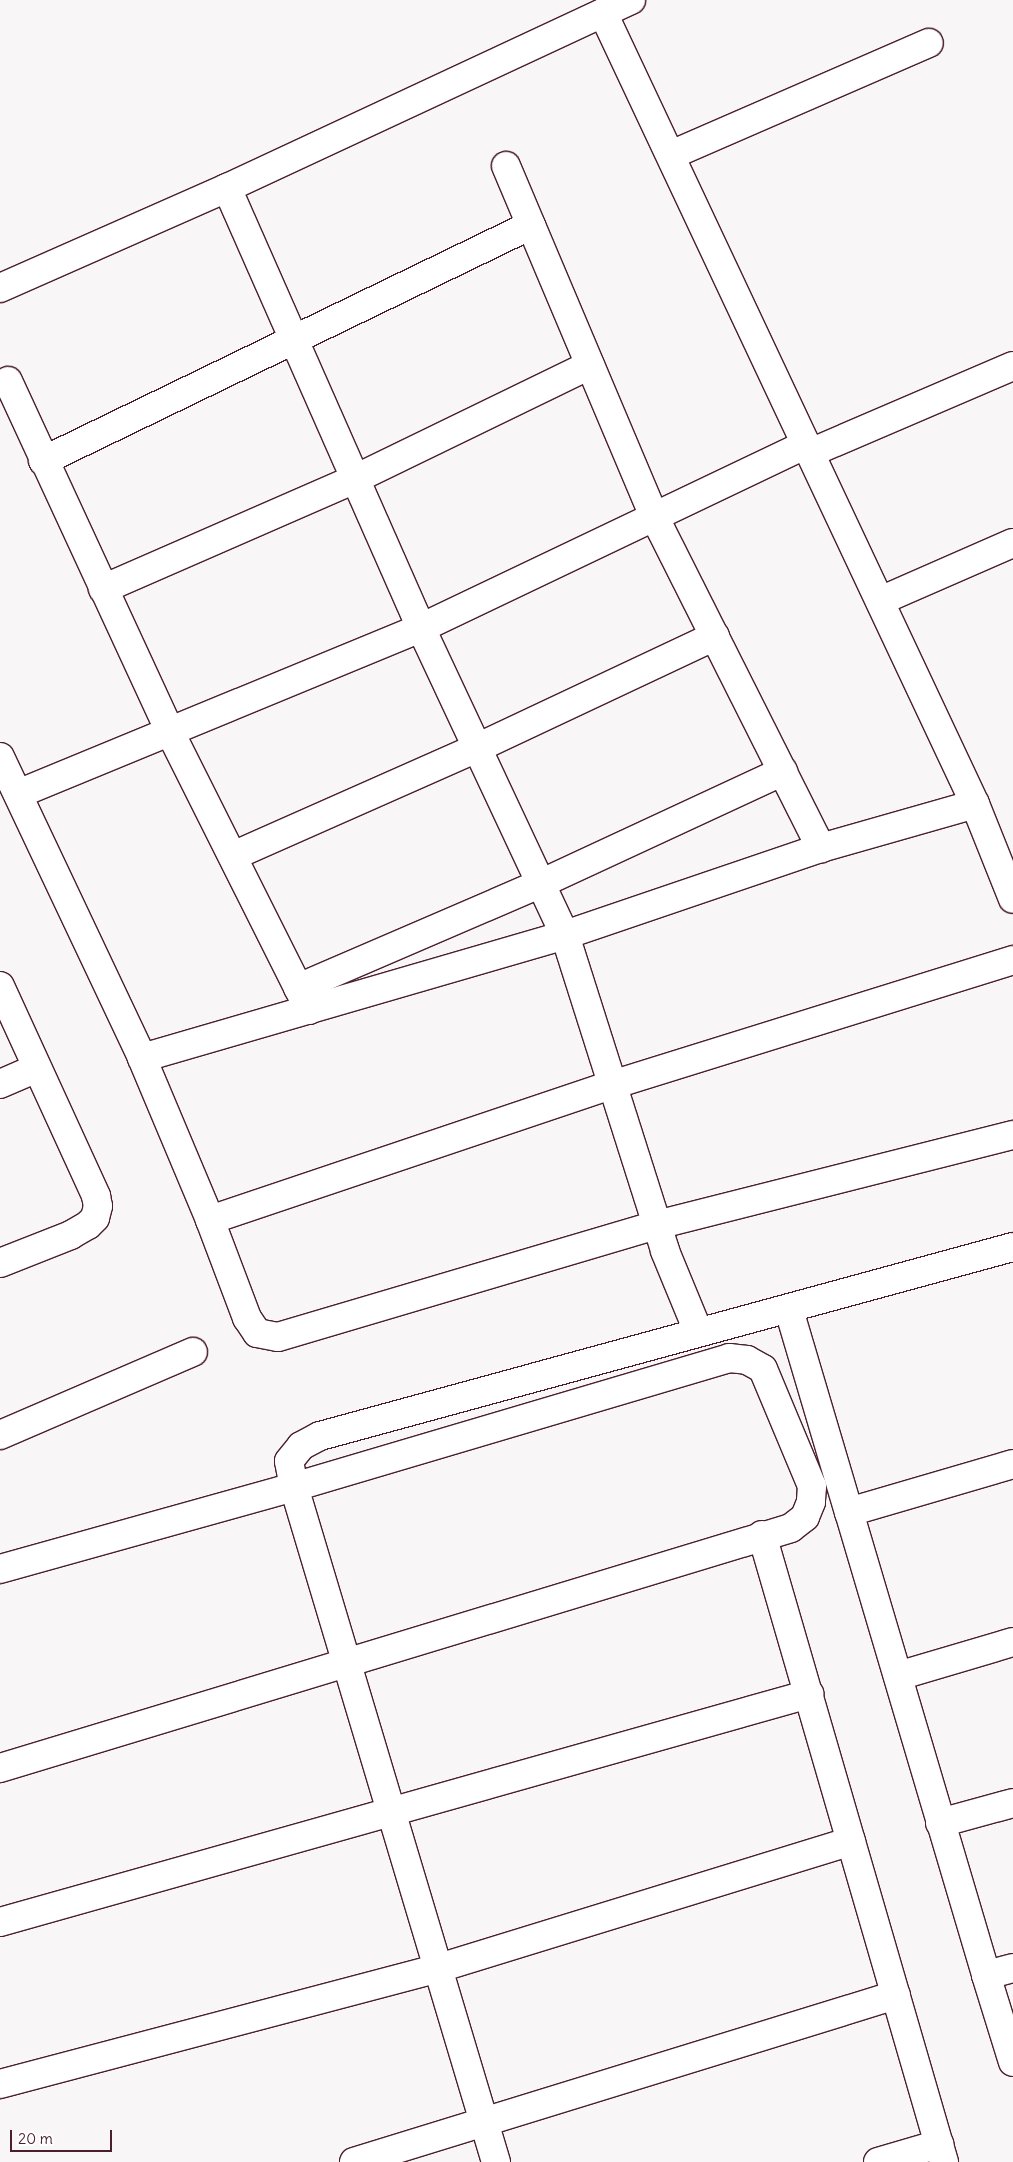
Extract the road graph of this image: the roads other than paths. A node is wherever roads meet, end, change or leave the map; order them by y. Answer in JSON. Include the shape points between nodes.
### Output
{"nodes":[{"id":1,"x":631,"y":0,"type":"edge"},
{"id":2,"x":603,"y":13,"type":"junction"},
{"id":3,"x":929,"y":43,"type":"dead end"},
{"id":4,"x":671,"y":155,"type":"junction"},
{"id":5,"x":506,"y":166,"type":"dead end"},
{"id":6,"x":227,"y":188,"type":"junction"},
{"id":7,"x":531,"y":226,"type":"junction"},
{"id":8,"x":0,"y":288,"type":"edge"},
{"id":9,"x":294,"y":341,"type":"junction"},
{"id":10,"x":590,"y":364,"type":"junction"},
{"id":11,"x":1013,"y":366,"type":"edge"},
{"id":12,"x":8,"y":381,"type":"dead end"},
{"id":13,"x":808,"y":448,"type":"junction"},
{"id":14,"x":43,"y":462,"type":"junction"},
{"id":15,"x":355,"y":479,"type":"junction"},
{"id":16,"x":654,"y":516,"type":"junction"},
{"id":17,"x":1013,"y":542,"type":"edge"},
{"id":18,"x":103,"y":589,"type":"junction"},
{"id":19,"x":880,"y":601,"type":"junction"},
{"id":20,"x":421,"y":628,"type":"junction"},
{"id":21,"x":715,"y":636,"type":"junction"},
{"id":22,"x":170,"y":732,"type":"junction"},
{"id":23,"x":477,"y":748,"type":"junction"},
{"id":24,"x":0,"y":757,"type":"edge"},
{"id":25,"x":783,"y":771,"type":"junction"},
{"id":26,"x":18,"y":794,"type":"junction"},
{"id":27,"x":975,"y":804,"type":"junction"},
{"id":28,"x":821,"y":848,"type":"junction"},
{"id":29,"x":232,"y":856,"type":"junction"},
{"id":30,"x":540,"y":884,"type":"junction"},
{"id":31,"x":1012,"y":893,"type":"edge"},
{"id":32,"x":565,"y":935,"type":"junction"},
{"id":33,"x":1013,"y":960,"type":"edge"},
{"id":34,"x":0,"y":986,"type":"edge"},
{"id":35,"x":303,"y":999,"type":"junction"},
{"id":36,"x":142,"y":1058,"type":"junction"},
{"id":37,"x":37,"y":1068,"type":"junction"},
{"id":38,"x":0,"y":1084,"type":"edge"},
{"id":39,"x":612,"y":1084,"type":"junction"},
{"id":40,"x":1013,"y":1135,"type":"edge"},
{"id":41,"x":210,"y":1220,"type":"junction"},
{"id":42,"x":657,"y":1225,"type":"junction"},
{"id":43,"x":1013,"y":1247,"type":"edge"},
{"id":44,"x":0,"y":1263,"type":"edge"},
{"id":45,"x":789,"y":1310,"type":"junction"},
{"id":46,"x":698,"y":1331,"type":"junction"},
{"id":47,"x":193,"y":1352,"type":"dead end"},
{"id":48,"x":0,"y":1434,"type":"edge"},
{"id":49,"x":1013,"y":1464,"type":"edge"},
{"id":50,"x":294,"y":1487,"type":"junction"},
{"id":51,"x":849,"y":1512,"type":"junction"},
{"id":52,"x":762,"y":1535,"type":"junction"},
{"id":53,"x":0,"y":1569,"type":"edge"},
{"id":54,"x":1013,"y":1642,"type":"edge"},
{"id":55,"x":346,"y":1662,"type":"junction"},
{"id":56,"x":898,"y":1676,"type":"junction"},
{"id":57,"x":809,"y":1694,"type":"junction"},
{"id":58,"x":0,"y":1768,"type":"edge"},
{"id":59,"x":1013,"y":1803,"type":"edge"},
{"id":60,"x":391,"y":1811,"type":"junction"},
{"id":61,"x":940,"y":1823,"type":"junction"},
{"id":62,"x":851,"y":1841,"type":"junction"},
{"id":63,"x":0,"y":1922,"type":"edge"},
{"id":64,"x":439,"y":1968,"type":"junction"},
{"id":65,"x":1013,"y":1968,"type":"edge"},
{"id":66,"x":986,"y":1975,"type":"junction"},
{"id":67,"x":896,"y":1995,"type":"junction"},
{"id":68,"x":1013,"y":2062,"type":"edge"},
{"id":69,"x":0,"y":2084,"type":"edge"},
{"id":70,"x":484,"y":2124,"type":"junction"},
{"id":71,"x":942,"y":2153,"type":"edge"},
{"id":72,"x":354,"y":2162,"type":"edge"},
{"id":73,"x":496,"y":2162,"type":"edge"},
{"id":74,"x":878,"y":2162,"type":"edge"}],
"edges":[{"from":1,"to":2,"type":"street"},
{"from":2,"to":4,"type":"street"},
{"from":2,"to":6,"type":"street"},
{"from":3,"to":4,"type":"street"},
{"from":4,"to":13,"type":"street"},
{"from":5,"to":7,"type":"street"},
{"from":6,"to":8,"type":"street"},
{"from":6,"to":9,"type":"street"},
{"from":7,"to":9,"type":"street"},
{"from":7,"to":10,"type":"street"},
{"from":9,"to":14,"type":"street"},
{"from":9,"to":15,"type":"street"},
{"from":10,"to":15,"type":"street"},
{"from":10,"to":16,"type":"street"},
{"from":11,"to":13,"type":"street"},
{"from":12,"to":14,"type":"street"},
{"from":13,"to":16,"type":"street"},
{"from":13,"to":19,"type":"street"},
{"from":14,"to":18,"type":"street"},
{"from":15,"to":18,"type":"street"},
{"from":15,"to":20,"type":"street"},
{"from":16,"to":20,"type":"street"},
{"from":16,"to":21,"type":"street"},
{"from":17,"to":19,"type":"street"},
{"from":18,"to":22,"type":"street"},
{"from":19,"to":27,"type":"street"},
{"from":20,"to":22,"type":"street"},
{"from":20,"to":23,"type":"street"},
{"from":21,"to":23,"type":"street"},
{"from":21,"to":25,"type":"street"},
{"from":22,"to":26,"type":"street"},
{"from":22,"to":29,"type":"street"},
{"from":23,"to":29,"type":"street"},
{"from":23,"to":30,"type":"street"},
{"from":24,"to":26,"type":"street"},
{"from":25,"to":28,"type":"street"},
{"from":25,"to":30,"type":"street"},
{"from":26,"to":36,"type":"street"},
{"from":27,"to":28,"type":"street"},
{"from":27,"to":31,"type":"street"},
{"from":28,"to":32,"type":"street"},
{"from":29,"to":35,"type":"street"},
{"from":30,"to":32,"type":"street"},
{"from":30,"to":35,"type":"street"},
{"from":32,"to":35,"type":"street"},
{"from":32,"to":39,"type":"street"},
{"from":33,"to":39,"type":"street"},
{"from":34,"to":37,"type":"street"},
{"from":35,"to":36,"type":"street"},
{"from":36,"to":41,"type":"street"},
{"from":37,"to":38,"type":"street"},
{"from":37,"to":44,"type":"street","via":[[98,1206],[95,1218],[71,1235]]},
{"from":39,"to":41,"type":"street"},
{"from":39,"to":42,"type":"street"},
{"from":40,"to":42,"type":"street"},
{"from":41,"to":42,"type":"street","via":[[247,1318],[257,1333],[278,1337]]},
{"from":42,"to":46,"type":"street"},
{"from":43,"to":45,"type":"street"},
{"from":45,"to":46,"type":"street"},
{"from":45,"to":51,"type":"street"},
{"from":46,"to":50,"type":"street","via":[[320,1436],[301,1446],[289,1461]]},
{"from":47,"to":48,"type":"street"},
{"from":49,"to":51,"type":"street"},
{"from":50,"to":52,"type":"street","via":[[730,1358],[747,1360],[763,1369],[812,1486],[811,1502],[805,1517],[791,1528]]},
{"from":50,"to":53,"type":"street"},
{"from":50,"to":55,"type":"street"},
{"from":51,"to":56,"type":"street"},
{"from":52,"to":55,"type":"street"},
{"from":52,"to":57,"type":"street"},
{"from":54,"to":56,"type":"street"},
{"from":55,"to":58,"type":"street"},
{"from":55,"to":60,"type":"street"},
{"from":56,"to":61,"type":"street"},
{"from":57,"to":60,"type":"street"},
{"from":57,"to":62,"type":"street"},
{"from":59,"to":61,"type":"street"},
{"from":60,"to":63,"type":"street"},
{"from":60,"to":64,"type":"street"},
{"from":61,"to":66,"type":"street"},
{"from":62,"to":64,"type":"street"},
{"from":62,"to":67,"type":"street"},
{"from":64,"to":69,"type":"street"},
{"from":64,"to":70,"type":"street"},
{"from":65,"to":66,"type":"street"},
{"from":66,"to":68,"type":"street"},
{"from":67,"to":70,"type":"street"},
{"from":67,"to":71,"type":"street"},
{"from":70,"to":72,"type":"street"},
{"from":70,"to":73,"type":"street"},
{"from":71,"to":74,"type":"street"}]}
